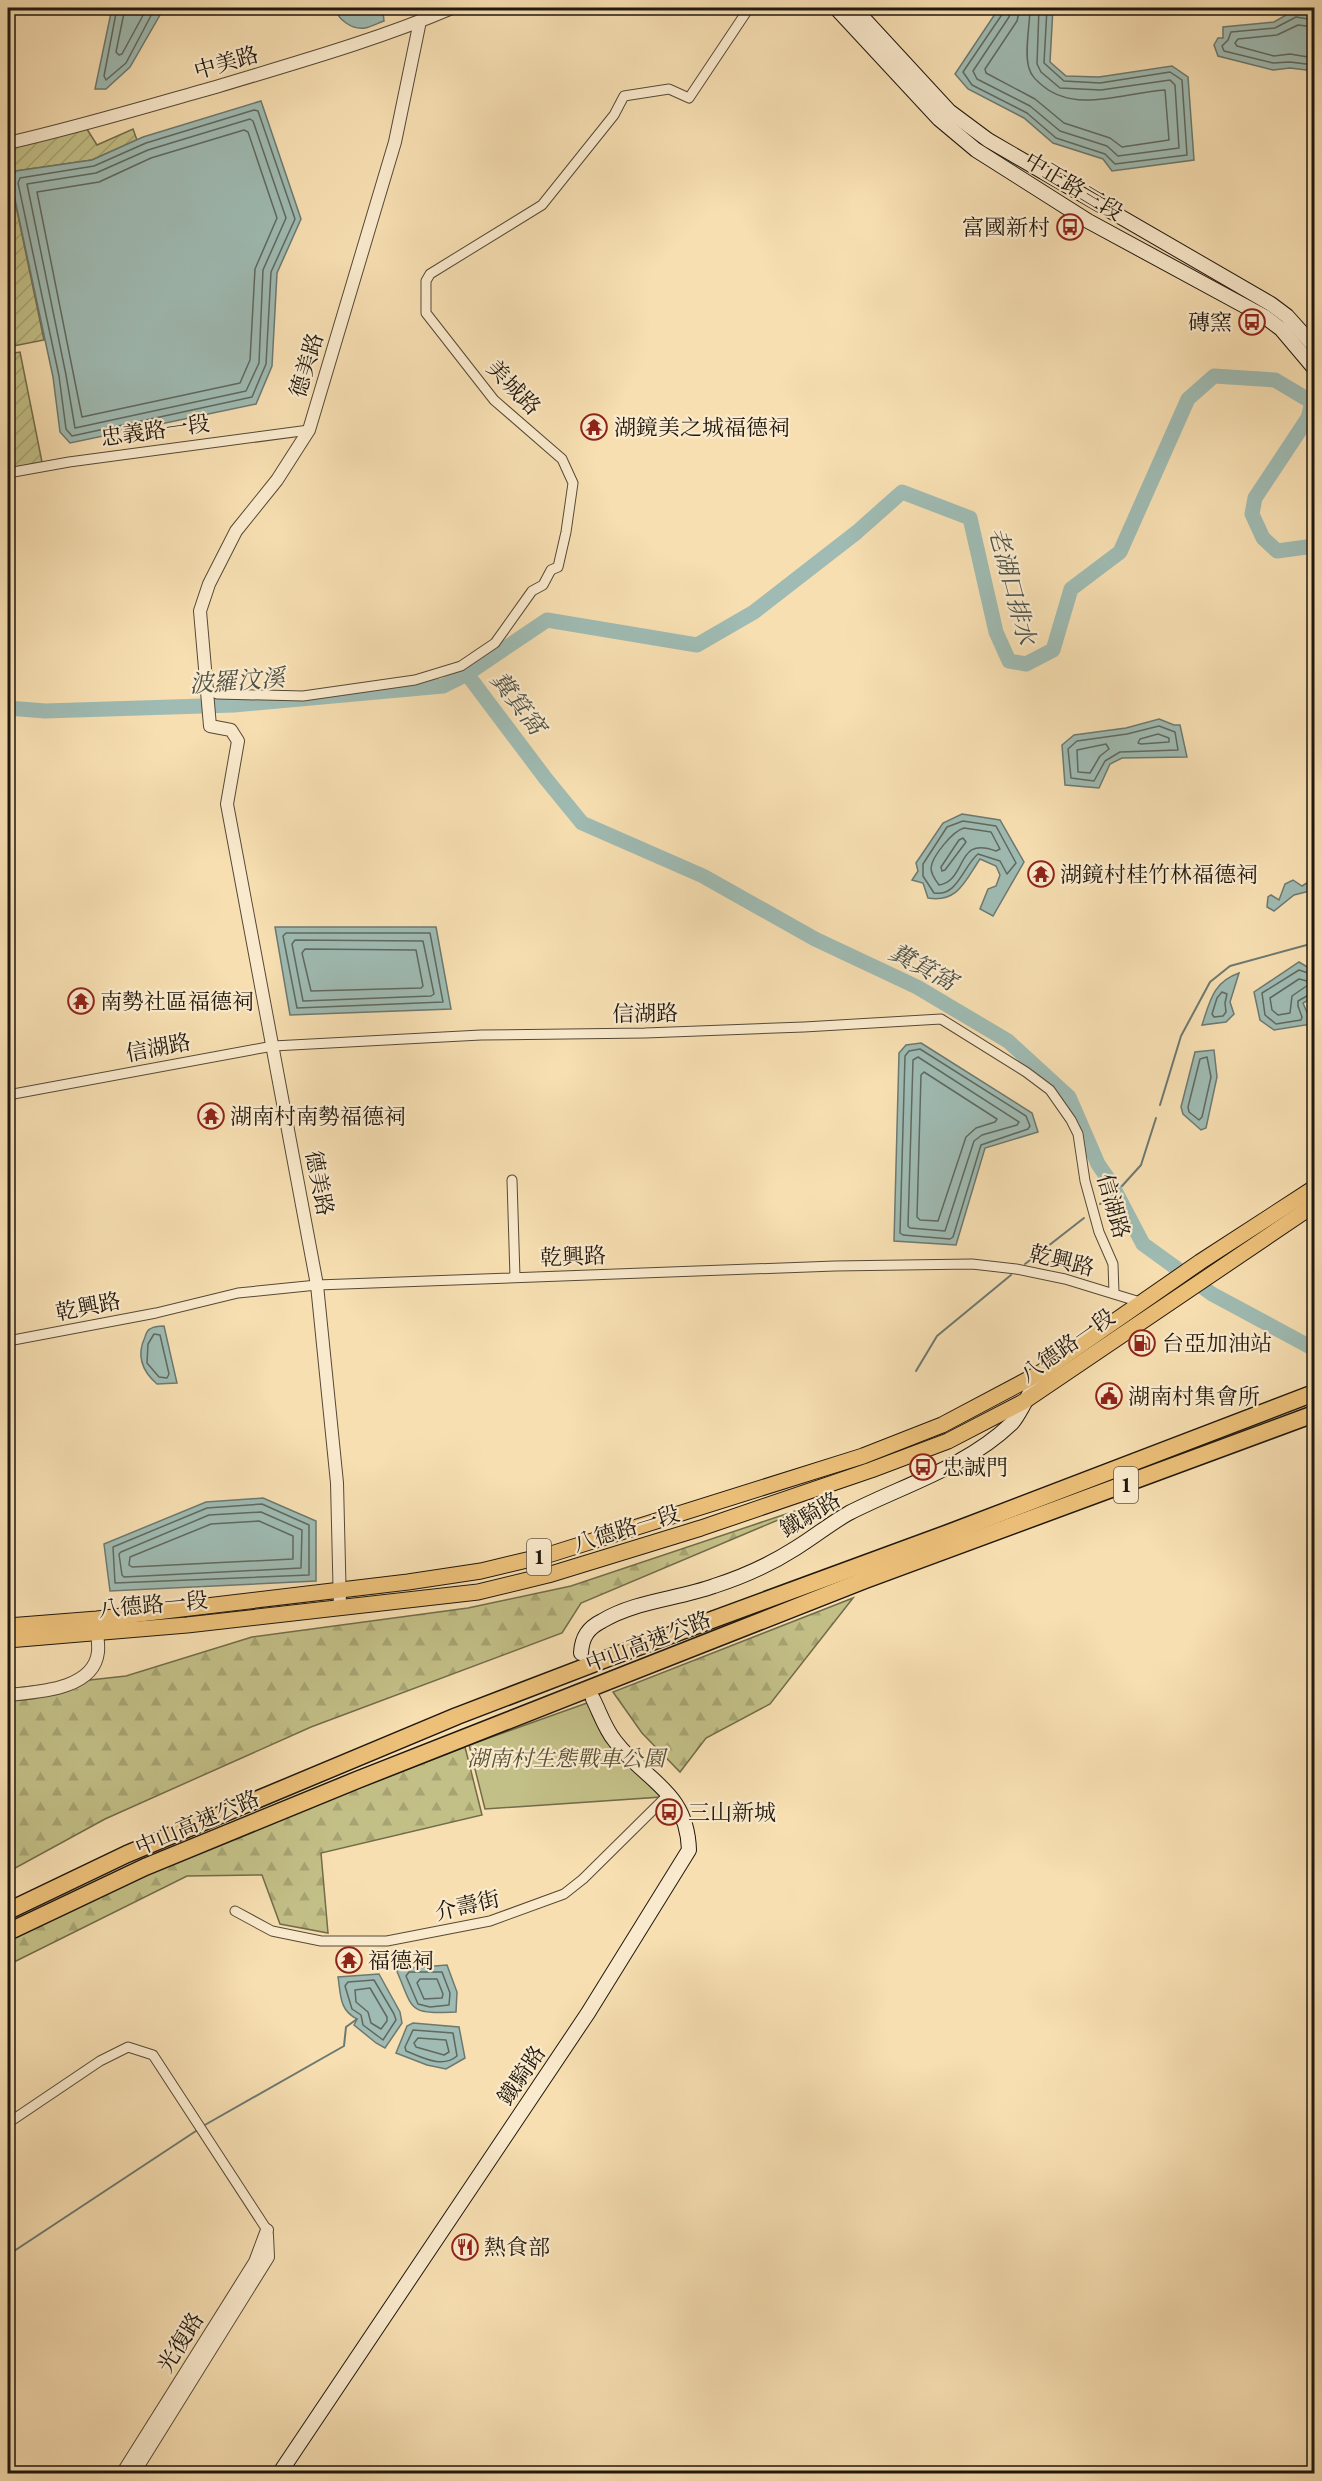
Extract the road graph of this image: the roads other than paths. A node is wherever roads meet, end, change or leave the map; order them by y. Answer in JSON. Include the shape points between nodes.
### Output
{"nodes":[{"id":1,"x":451,"y":8,"type":"edge"},
{"id":2,"x":749,"y":8,"type":"edge"},
{"id":3,"x":836,"y":8,"type":"edge"},
{"id":4,"x":854,"y":8,"type":"edge"},
{"id":5,"x":420,"y":21,"type":"junction"},
{"id":6,"x":8,"y":143,"type":"edge"},
{"id":7,"x":1314,"y":346,"type":"edge"},
{"id":8,"x":1314,"y":368,"type":"edge"},
{"id":9,"x":309,"y":430,"type":"junction"},
{"id":10,"x":8,"y":473,"type":"edge"},
{"id":11,"x":206,"y":694,"type":"junction"},
{"id":12,"x":273,"y":1046,"type":"junction"},
{"id":13,"x":8,"y":1095,"type":"edge"},
{"id":14,"x":512,"y":1180,"type":"dead end"},
{"id":15,"x":1314,"y":1188,"type":"edge"},
{"id":16,"x":1314,"y":1205,"type":"edge"},
{"id":17,"x":515,"y":1277,"type":"junction"},
{"id":18,"x":317,"y":1284,"type":"junction"},
{"id":19,"x":1114,"y":1293,"type":"junction"},
{"id":20,"x":1140,"y":1302,"type":"junction"},
{"id":21,"x":8,"y":1341,"type":"edge"},
{"id":22,"x":1040,"y":1373,"type":"junction"},
{"id":23,"x":1314,"y":1393,"type":"edge"},
{"id":24,"x":1023,"y":1402,"type":"junction"},
{"id":25,"x":1314,"y":1414,"type":"edge"},
{"id":26,"x":340,"y":1590,"type":"junction"},
{"id":27,"x":340,"y":1607,"type":"junction"},
{"id":28,"x":97,"y":1625,"type":"junction"},
{"id":29,"x":8,"y":1626,"type":"edge"},
{"id":30,"x":8,"y":1640,"type":"edge"},
{"id":31,"x":581,"y":1653,"type":"dead end"},
{"id":32,"x":8,"y":1695,"type":"edge"},
{"id":33,"x":593,"y":1699,"type":"dead end"},
{"id":34,"x":669,"y":1794,"type":"junction"},
{"id":35,"x":8,"y":1911,"type":"edge"},
{"id":36,"x":235,"y":1911,"type":"dead end"},
{"id":37,"x":8,"y":1932,"type":"edge"},
{"id":38,"x":8,"y":2123,"type":"edge"},
{"id":39,"x":267,"y":2230,"type":"junction"},
{"id":40,"x":122,"y":2474,"type":"edge"},
{"id":41,"x":133,"y":2474,"type":"edge"},
{"id":42,"x":279,"y":2474,"type":"edge"}],
"edges":[{"from":1,"to":5,"type":"street","name":"中美路"},
{"from":2,"to":11,"type":"street","name":"美城路","via":[[689,98],[669,89],[624,96],[614,115],[543,205],[430,274],[426,281],[426,313],[494,400],[562,459],[573,483],[558,567],[551,570],[543,585],[532,591],[495,643],[461,666],[415,680],[292,697]]},
{"from":3,"to":8,"type":"main road","name":"中正路三段","via":[[939,119],[976,150],[1088,221],[1265,317],[1281,329]]},
{"from":4,"to":7,"type":"main road","name":"中正路三段","via":[[949,111],[988,140],[1271,304]]},
{"from":5,"to":6,"type":"street","name":"中美路","via":[[344,48],[85,126]]},
{"from":5,"to":9,"type":"street","name":"德美路","via":[[395,141]]},
{"from":9,"to":10,"type":"street","name":"忠義路一段"},
{"from":9,"to":11,"type":"street","name":"德美路","via":[[277,480],[236,531],[209,584],[200,610]]},
{"from":11,"to":12,"type":"street","name":"德美路","via":[[210,726],[231,730],[238,741],[227,804]]},
{"from":12,"to":13,"type":"street","name":"信湖路"},
{"from":12,"to":18,"type":"street","name":"德美路"},
{"from":12,"to":19,"type":"street","name":"信湖路","via":[[481,1035],[793,1028],[941,1019],[1050,1090],[1071,1120],[1078,1134],[1085,1181],[1099,1232],[1113,1264]]},
{"from":14,"to":17,"type":"street"},
{"from":15,"to":20,"type":"main road","name":"八德路一段","number":"1"},
{"from":16,"to":24,"type":"main road","name":"八德路一段","number":"1"},
{"from":17,"to":18,"type":"street","name":"乾興路"},
{"from":17,"to":19,"type":"street","name":"乾興路","via":[[972,1264],[1065,1279]]},
{"from":18,"to":21,"type":"street","name":"乾興路","via":[[238,1293]]},
{"from":18,"to":26,"type":"street","name":"德美路","via":[[338,1483]]},
{"from":19,"to":20,"type":"street","name":"乾興路"},
{"from":20,"to":22,"type":"main road","name":"八德路一段","number":"1"},
{"from":22,"to":24,"type":"main road","name":"鐵騎路"},
{"from":22,"to":26,"type":"main road","name":"八德路一段","number":"1","via":[[942,1425],[863,1456],[548,1555],[481,1571]]},
{"from":23,"to":35,"type":"highway","name":"中山高速公路","number":"1","via":[[457,1716],[127,1854]]},
{"from":24,"to":27,"type":"main road","name":"八德路一段","number":"1","via":[[948,1441],[871,1470],[548,1575],[478,1592]]},
{"from":24,"to":31,"type":"main road","name":"鐵騎路","via":[[1014,1422],[972,1454],[848,1514],[794,1550],[750,1572],[602,1620],[589,1629],[581,1642]]},
{"from":25,"to":37,"type":"highway","name":"中山高速公路","number":"1","via":[[865,1580],[294,1806],[145,1867]]},
{"from":26,"to":27,"type":"street","name":"德美路"},
{"from":26,"to":28,"type":"main road","name":"八德路一段","number":"1"},
{"from":27,"to":28,"type":"main road","name":"八德路一段","number":"1","via":[[187,1625]]},
{"from":28,"to":29,"type":"main road","name":"八德路一段","number":"1"},
{"from":28,"to":30,"type":"main road","name":"八德路一段","number":"1"},
{"from":28,"to":32,"type":"street","via":[[98,1654],[89,1671],[71,1685]]},
{"from":33,"to":34,"type":"main road","name":"鐵騎路","via":[[615,1742]]},
{"from":34,"to":36,"type":"street","name":"介壽街","via":[[564,1894],[490,1921],[387,1941],[321,1941],[272,1931]]},
{"from":34,"to":42,"type":"main road","name":"鐵騎路","via":[[683,1815],[688,1833],[689,1850],[684,1862],[588,2013]]},
{"from":38,"to":39,"type":"street","via":[[100,2061],[128,2047],[153,2055]]},
{"from":39,"to":40,"type":"street","name":"光復路","via":[[255,2262]]},
{"from":39,"to":41,"type":"street","name":"光復路","via":[[268,2257]]}]}
